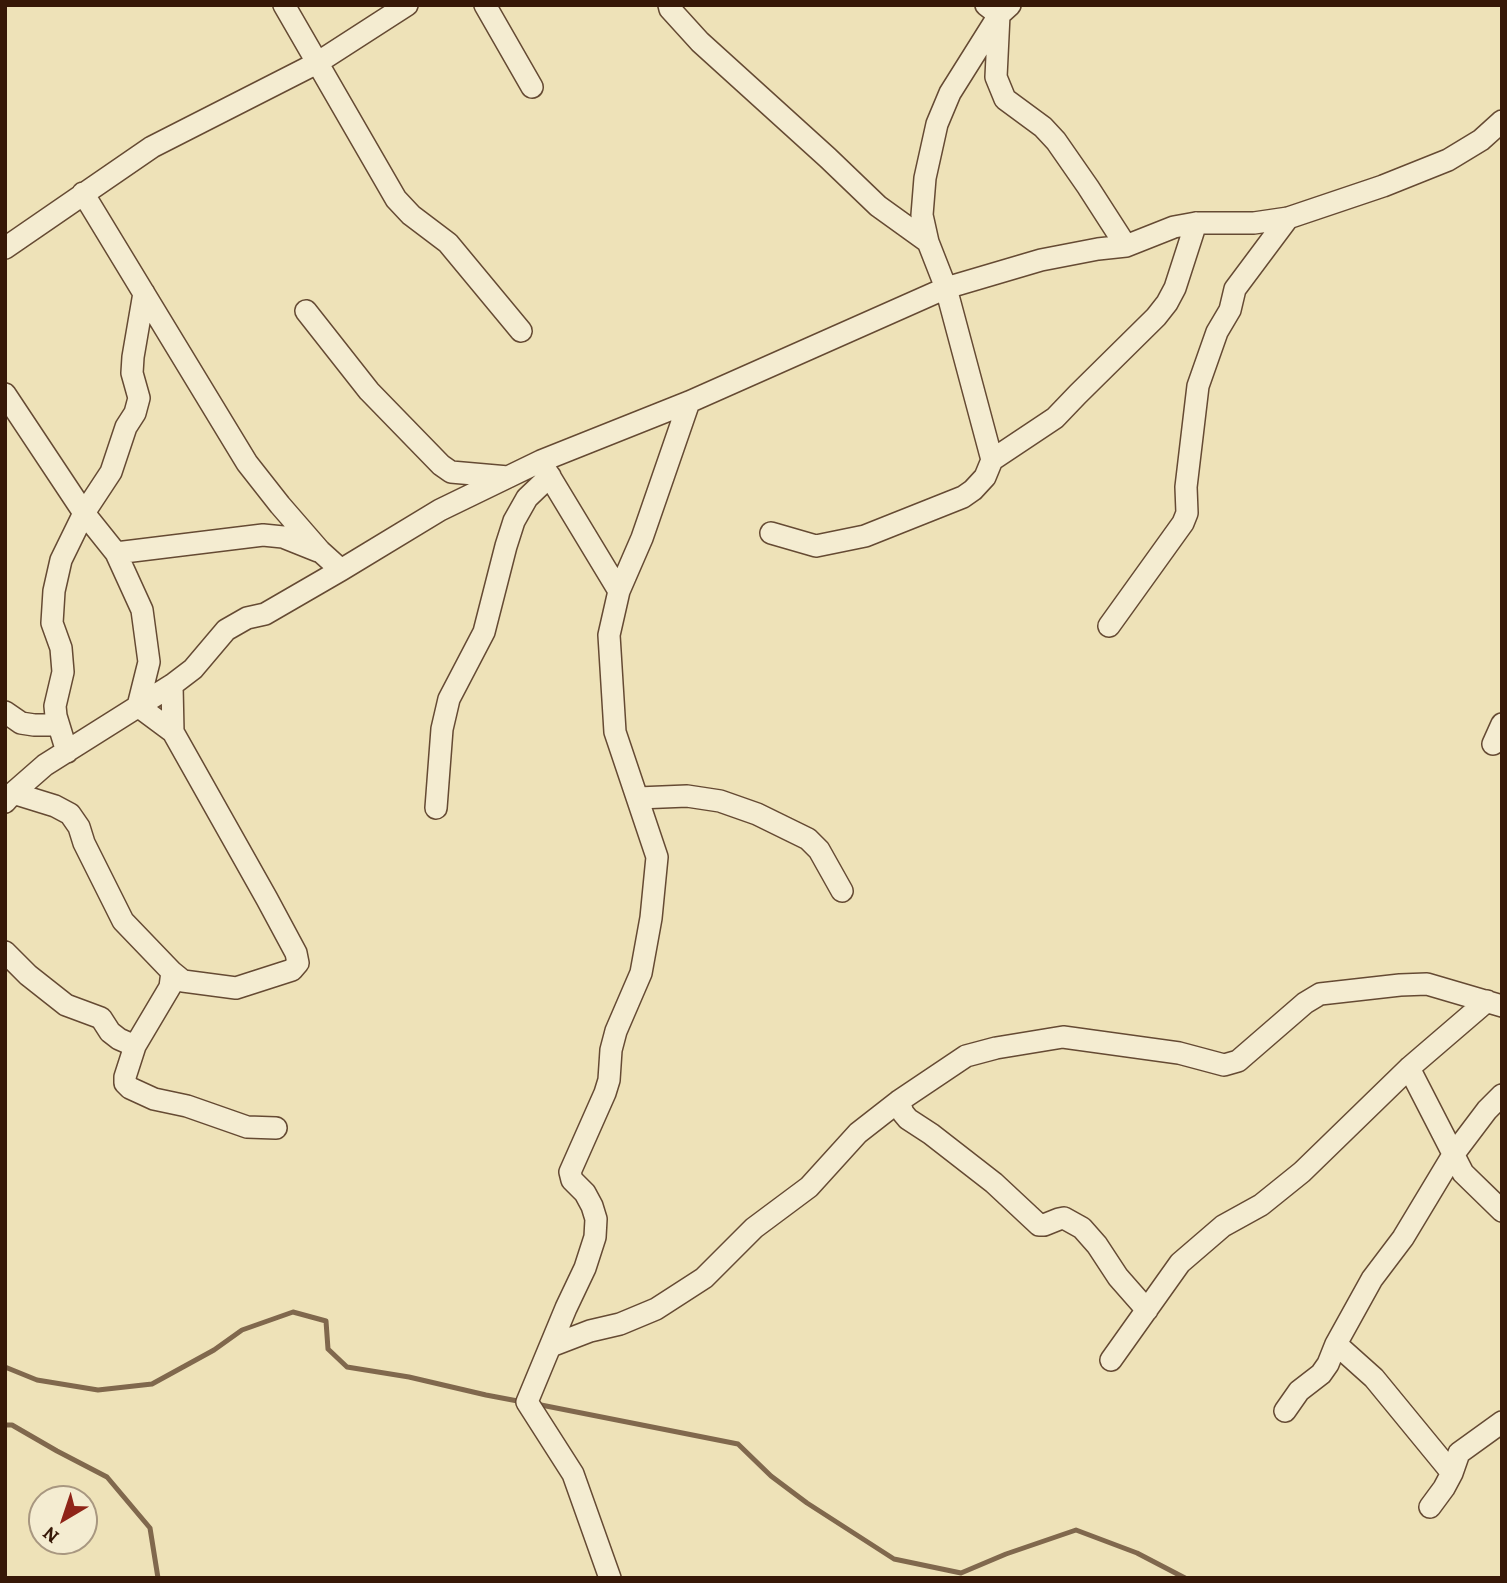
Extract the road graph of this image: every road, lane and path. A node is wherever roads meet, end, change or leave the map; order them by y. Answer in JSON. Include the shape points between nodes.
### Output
{"nodes":[{"id":1,"x":284,"y":5,"type":"edge"},
{"id":2,"x":407,"y":5,"type":"edge"},
{"id":3,"x":485,"y":5,"type":"edge"},
{"id":4,"x":669,"y":5,"type":"edge"},
{"id":5,"x":998,"y":8,"type":"edge"},
{"id":6,"x":317,"y":63,"type":"junction"},
{"id":7,"x":532,"y":87,"type":"dead end"},
{"id":8,"x":1502,"y":121,"type":"edge"},
{"id":9,"x":83,"y":193,"type":"junction"},
{"id":10,"x":1288,"y":218,"type":"junction"},
{"id":11,"x":1196,"y":223,"type":"junction"},
{"id":12,"x":10,"y":239,"type":"edge"},
{"id":13,"x":928,"y":242,"type":"junction"},
{"id":14,"x":1126,"y":246,"type":"junction"},
{"id":15,"x":946,"y":288,"type":"junction"},
{"id":16,"x":144,"y":293,"type":"junction"},
{"id":17,"x":306,"y":311,"type":"dead end"},
{"id":18,"x":521,"y":331,"type":"dead end"},
{"id":19,"x":5,"y":394,"type":"edge"},
{"id":20,"x":689,"y":402,"type":"junction"},
{"id":21,"x":992,"y":460,"type":"junction"},
{"id":22,"x":545,"y":469,"type":"junction"},
{"id":23,"x":508,"y":477,"type":"junction"},
{"id":24,"x":85,"y":513,"type":"junction"},
{"id":25,"x":771,"y":533,"type":"dead end"},
{"id":26,"x":320,"y":551,"type":"junction"},
{"id":27,"x":116,"y":553,"type":"junction"},
{"id":28,"x":341,"y":570,"type":"junction"},
{"id":29,"x":619,"y":591,"type":"junction"},
{"id":30,"x":1109,"y":626,"type":"dead end"},
{"id":31,"x":172,"y":685,"type":"junction"},
{"id":32,"x":138,"y":706,"type":"junction"},
{"id":33,"x":5,"y":712,"type":"edge"},
{"id":34,"x":58,"y":724,"type":"junction"},
{"id":35,"x":173,"y":732,"type":"junction"},
{"id":36,"x":67,"y":751,"type":"junction"},
{"id":37,"x":9,"y":798,"type":"edge"},
{"id":38,"x":638,"y":798,"type":"junction"},
{"id":39,"x":436,"y":808,"type":"dead end"},
{"id":40,"x":842,"y":891,"type":"dead end"},
{"id":41,"x":5,"y":952,"type":"edge"},
{"id":42,"x":175,"y":980,"type":"junction"},
{"id":43,"x":1494,"y":1004,"type":"edge"},
{"id":44,"x":135,"y":1046,"type":"junction"},
{"id":45,"x":1409,"y":1068,"type":"junction"},
{"id":46,"x":1502,"y":1095,"type":"edge"},
{"id":47,"x":899,"y":1101,"type":"junction"},
{"id":48,"x":276,"y":1128,"type":"dead end"},
{"id":49,"x":1453,"y":1155,"type":"junction"},
{"id":50,"x":1502,"y":1211,"type":"edge"},
{"id":51,"x":566,"y":1308,"type":"junction"},
{"id":52,"x":1147,"y":1310,"type":"junction"},
{"id":53,"x":590,"y":1331,"type":"junction"},
{"id":54,"x":1336,"y":1344,"type":"junction"},
{"id":55,"x":551,"y":1346,"type":"junction"},
{"id":56,"x":1111,"y":1360,"type":"dead end"},
{"id":57,"x":1285,"y":1412,"type":"dead end"},
{"id":58,"x":1502,"y":1422,"type":"edge"},
{"id":59,"x":1452,"y":1473,"type":"junction"},
{"id":60,"x":1430,"y":1507,"type":"dead end"},
{"id":61,"x":610,"y":1578,"type":"edge"}],
"edges":[{"from":1,"to":6,"type":"street"},
{"from":2,"to":6,"type":"street"},
{"from":3,"to":7,"type":"street"},
{"from":4,"to":13,"type":"street","via":[[700,42],[878,206]]},
{"from":5,"to":13,"type":"street","via":[[937,124],[922,215]]},
{"from":5,"to":14,"type":"street","via":[[996,77],[1005,99],[1056,141]]},
{"from":6,"to":9,"type":"street","via":[[152,147]]},
{"from":6,"to":18,"type":"street","via":[[396,199],[448,243]]},
{"from":8,"to":10,"type":"street","via":[[1448,160]]},
{"from":9,"to":12,"type":"street"},
{"from":9,"to":16,"type":"street"},
{"from":10,"to":11,"type":"street"},
{"from":10,"to":30,"type":"street","via":[[1235,289],[1198,386],[1183,523]]},
{"from":11,"to":14,"type":"street"},
{"from":11,"to":21,"type":"street","via":[[1175,288],[1156,317],[1055,418]]},
{"from":13,"to":15,"type":"street"},
{"from":14,"to":15,"type":"street","via":[[1041,260]]},
{"from":15,"to":20,"type":"street"},
{"from":15,"to":21,"type":"street"},
{"from":16,"to":24,"type":"street","via":[[132,373],[139,398],[111,472]]},
{"from":16,"to":26,"type":"street","via":[[247,463]]},
{"from":17,"to":23,"type":"street","via":[[369,391],[441,465],[452,472]]},
{"from":19,"to":24,"type":"street"},
{"from":20,"to":22,"type":"street"},
{"from":20,"to":29,"type":"street"},
{"from":21,"to":25,"type":"street","via":[[985,477],[963,497],[865,536],[816,546]]},
{"from":22,"to":23,"type":"street"},
{"from":22,"to":29,"type":"street"},
{"from":22,"to":39,"type":"street","via":[[514,521],[484,632],[449,699]]},
{"from":23,"to":28,"type":"street","via":[[440,510]]},
{"from":24,"to":27,"type":"street"},
{"from":24,"to":34,"type":"street","via":[[61,560],[54,591],[52,623],[63,672],[55,706]]},
{"from":26,"to":27,"type":"street","via":[[264,535]]},
{"from":26,"to":28,"type":"street"},
{"from":27,"to":32,"type":"street","via":[[142,610],[149,662]]},
{"from":28,"to":31,"type":"street","via":[[265,614],[226,630],[193,669]]},
{"from":29,"to":38,"type":"street","via":[[609,635],[615,732]]},
{"from":31,"to":32,"type":"street"},
{"from":31,"to":35,"type":"street"},
{"from":32,"to":35,"type":"street"},
{"from":32,"to":36,"type":"street"},
{"from":33,"to":34,"type":"street","via":[[21,723]]},
{"from":34,"to":36,"type":"street"},
{"from":35,"to":42,"type":"street","via":[[298,963],[292,970],[236,988]]},
{"from":36,"to":37,"type":"street"},
{"from":37,"to":42,"type":"street","via":[[55,806],[70,814],[123,921]]},
{"from":38,"to":40,"type":"street","via":[[687,796],[757,814],[808,839]]},
{"from":38,"to":51,"type":"street","via":[[657,857],[650,918],[641,973],[616,1031],[605,1093],[570,1172],[596,1219],[585,1268]]},
{"from":41,"to":44,"type":"street","via":[[66,1004],[101,1018],[110,1032]]},
{"from":42,"to":44,"type":"street"},
{"from":43,"to":45,"type":"street"},
{"from":43,"to":47,"type":"street","via":[[1427,984],[1320,994],[1238,1061],[1224,1065],[1063,1037],[966,1056]]},
{"from":44,"to":48,"type":"street","via":[[125,1077],[130,1088],[247,1127]]},
{"from":45,"to":49,"type":"street"},
{"from":45,"to":52,"type":"street","via":[[1302,1172],[1261,1205],[1223,1226],[1180,1263]]},
{"from":46,"to":49,"type":"street"},
{"from":47,"to":52,"type":"street","via":[[908,1119],[994,1183],[1039,1225],[1064,1218],[1082,1228]]},
{"from":47,"to":53,"type":"street","via":[[858,1133],[809,1187],[754,1228],[704,1278],[656,1309]]},
{"from":49,"to":50,"type":"street","via":[[1463,1173]]},
{"from":49,"to":54,"type":"street","via":[[1403,1238],[1372,1279]]},
{"from":51,"to":53,"type":"street","via":[[575,1322]]},
{"from":51,"to":55,"type":"street"},
{"from":52,"to":56,"type":"street"},
{"from":53,"to":55,"type":"street"},
{"from":54,"to":57,"type":"street","via":[[1321,1374],[1299,1391]]},
{"from":54,"to":59,"type":"street","via":[[1374,1378]]},
{"from":55,"to":61,"type":"street","via":[[527,1402],[573,1474]]},
{"from":58,"to":59,"type":"street","via":[[1459,1453]]},
{"from":59,"to":60,"type":"street"}]}
